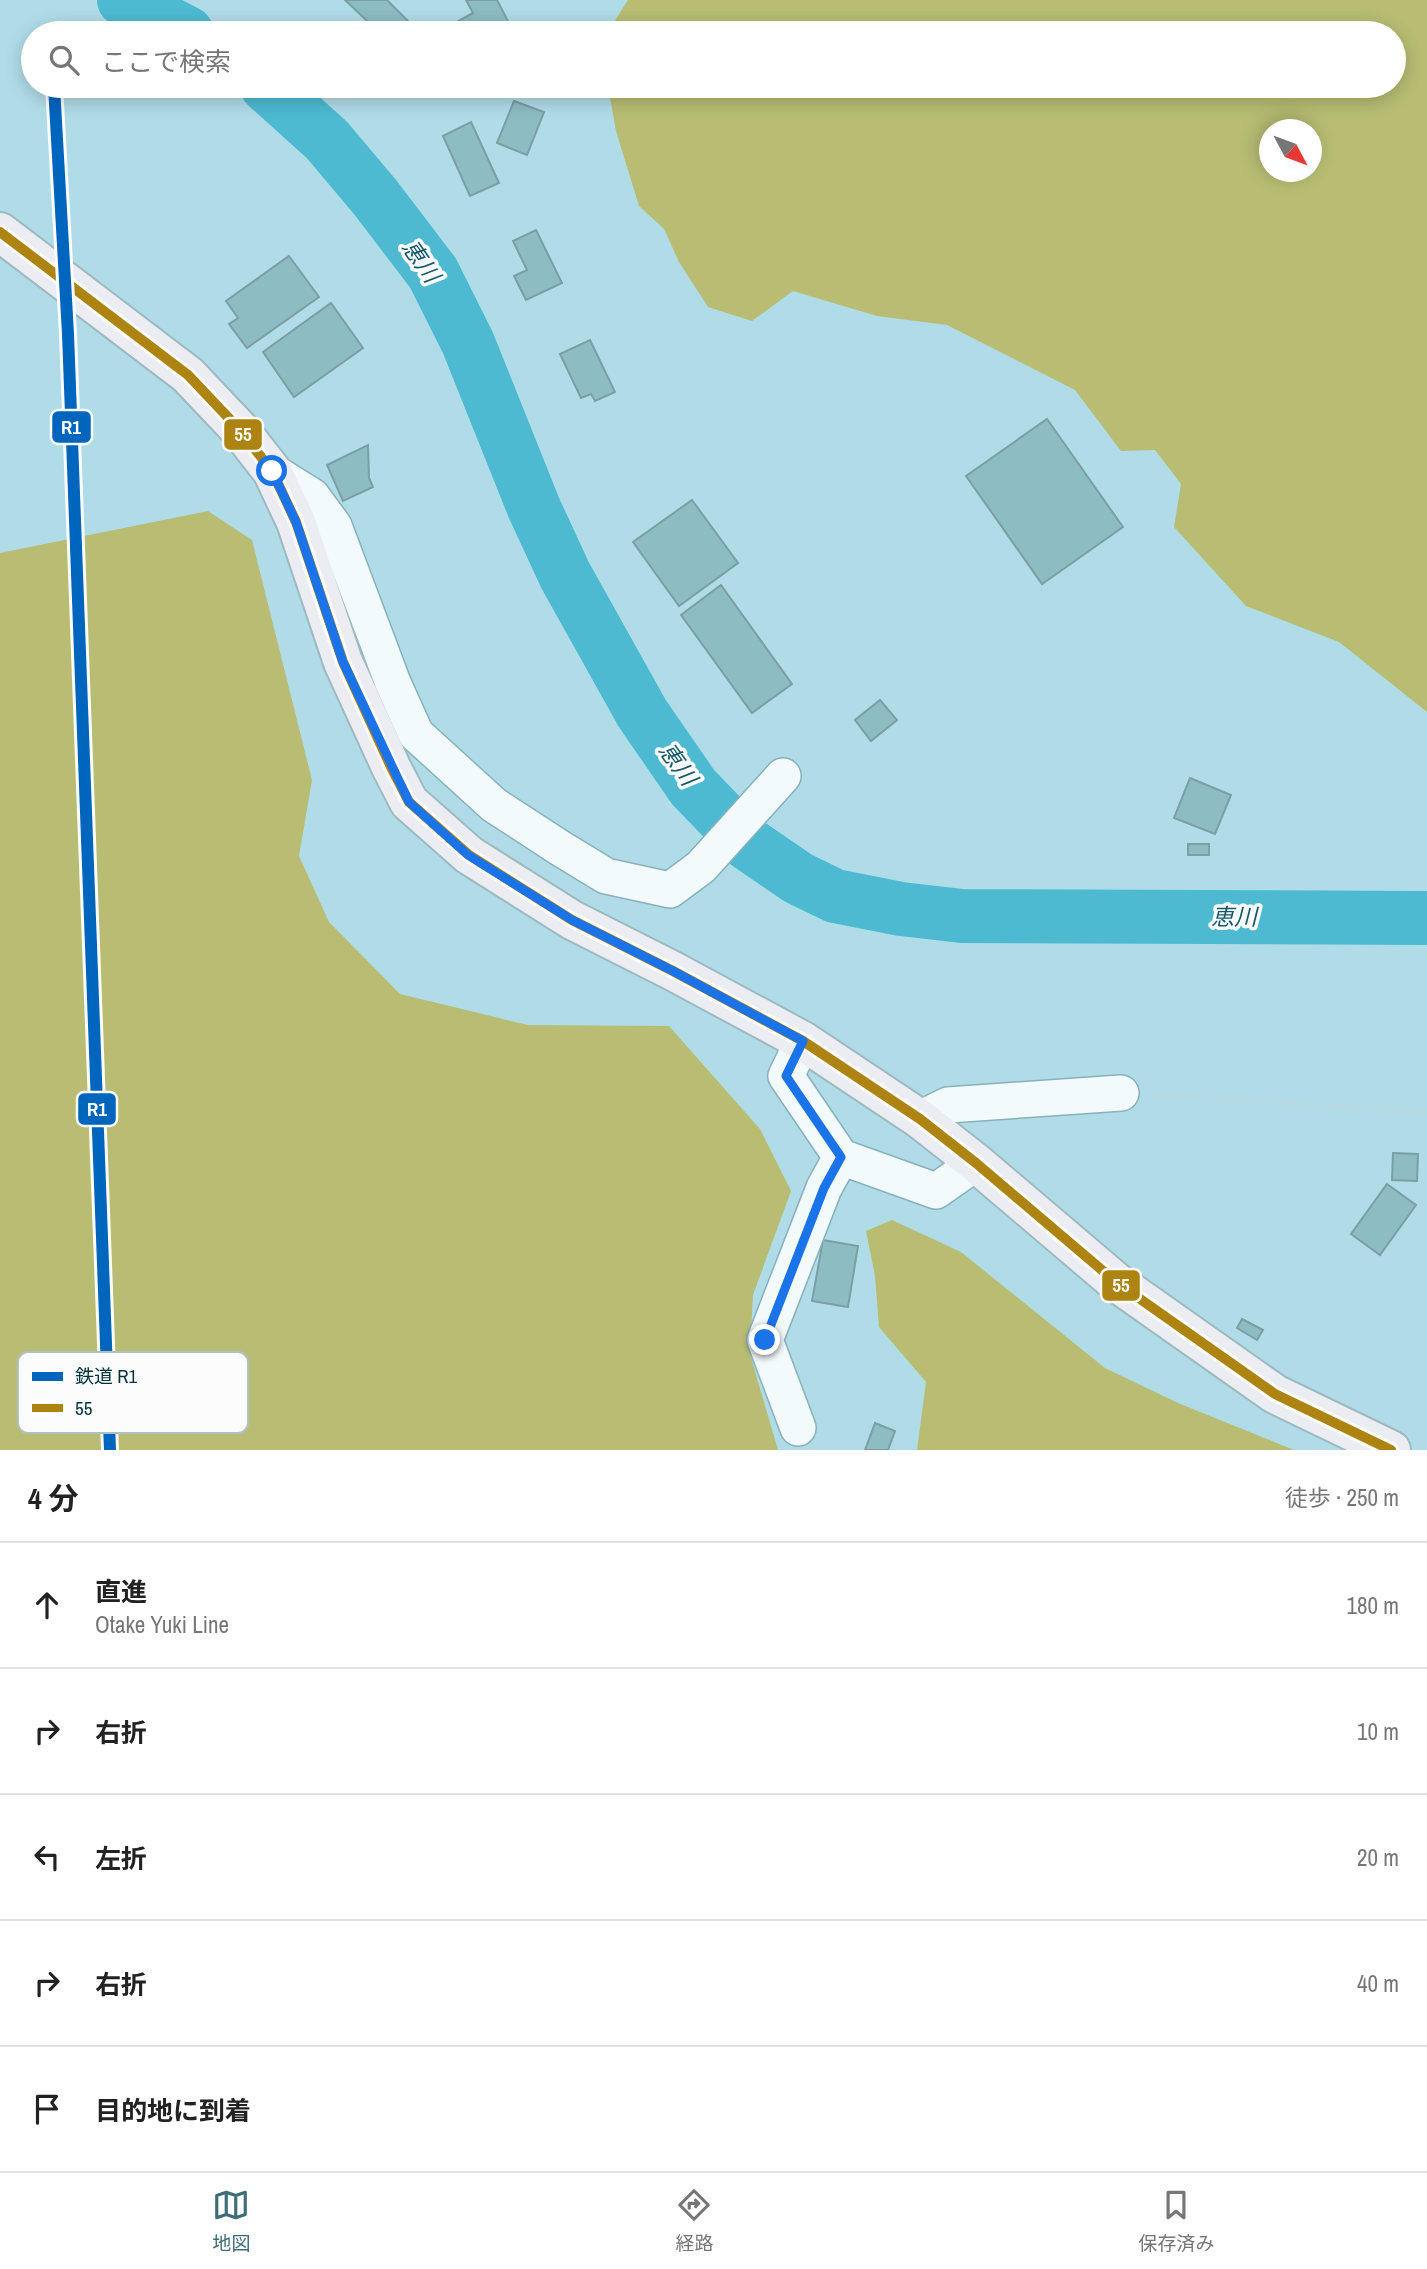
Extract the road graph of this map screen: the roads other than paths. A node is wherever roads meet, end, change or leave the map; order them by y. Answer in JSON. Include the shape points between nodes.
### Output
{"nodes":[{"id":1,"x":0,"y":232,"type":"edge"},
{"id":2,"x":272,"y":471,"type":"junction"},
{"id":3,"x":783,"y":776,"type":"dead end"},
{"id":4,"x":803,"y":1041,"type":"junction"},
{"id":5,"x":1121,"y":1093,"type":"road end"},
{"id":6,"x":919,"y":1119,"type":"junction"},
{"id":7,"x":841,"y":1157,"type":"junction"},
{"id":8,"x":976,"y":1163,"type":"junction"},
{"id":9,"x":798,"y":1428,"type":"dead end"},
{"id":10,"x":1391,"y":1450,"type":"edge"}],
"edges":[{"from":1,"to":2,"type":"main road","via":[[188,375]]},
{"from":2,"to":3,"type":"street","via":[[312,496],[334,526],[416,734],[494,805],[606,876],[670,890],[701,867]]},
{"from":2,"to":4,"type":"main road","via":[[296,522],[343,662],[409,802],[468,855],[572,920]]},
{"from":4,"to":6,"type":"main road"},
{"from":4,"to":7,"type":"street","via":[[786,1076]]},
{"from":5,"to":6,"type":"street","via":[[948,1105]]},
{"from":6,"to":8,"type":"main road"},
{"from":7,"to":8,"type":"street","via":[[936,1191]]},
{"from":7,"to":9,"type":"street","via":[[824,1188],[765,1340]]},
{"from":8,"to":10,"type":"main road","via":[[1116,1282],[1275,1394]]}]}
